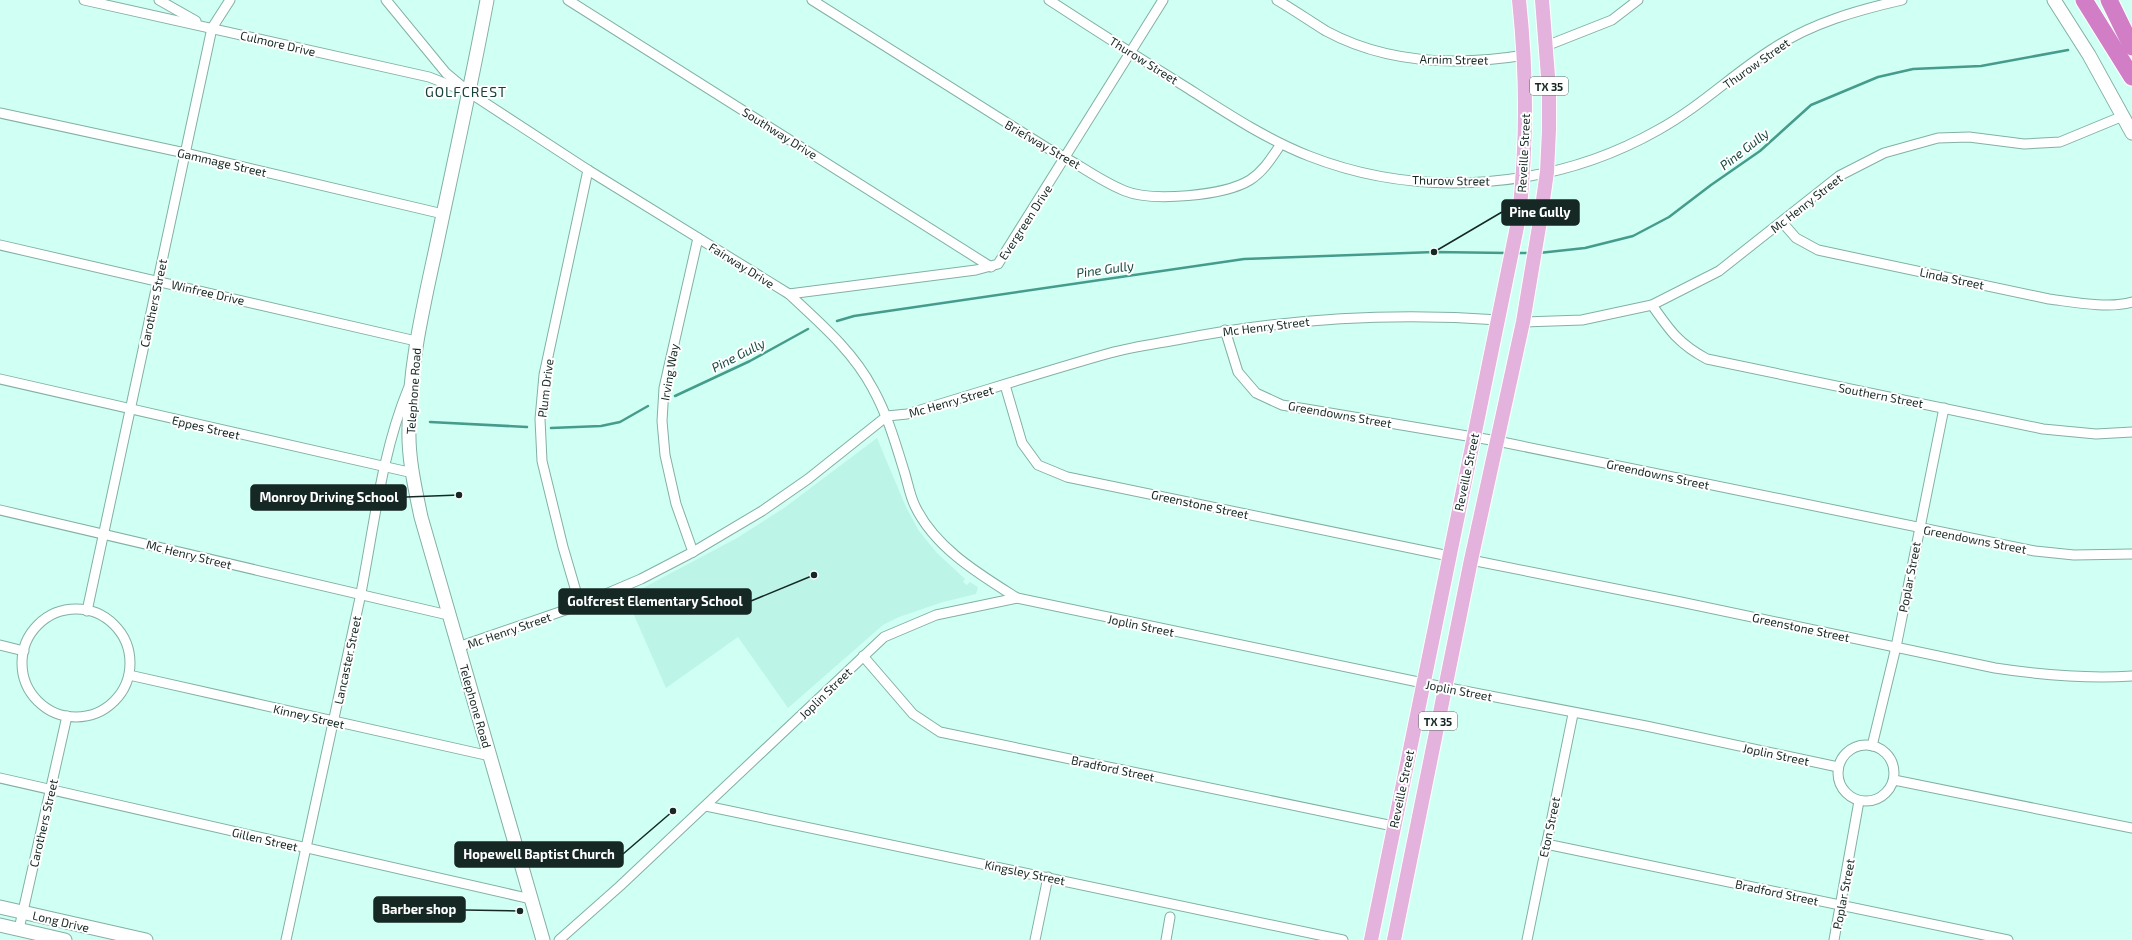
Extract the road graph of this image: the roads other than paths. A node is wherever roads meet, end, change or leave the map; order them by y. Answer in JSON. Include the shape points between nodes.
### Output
{"nodes":[{"id":1,"x":84,"y":0,"type":"edge"},
{"id":2,"x":159,"y":0,"type":"edge"},
{"id":3,"x":230,"y":0,"type":"edge"},
{"id":4,"x":386,"y":0,"type":"edge"},
{"id":5,"x":487,"y":0,"type":"edge"},
{"id":6,"x":568,"y":0,"type":"edge"},
{"id":7,"x":812,"y":0,"type":"edge"},
{"id":8,"x":1049,"y":0,"type":"edge"},
{"id":9,"x":1163,"y":0,"type":"edge"},
{"id":10,"x":1278,"y":0,"type":"edge"},
{"id":11,"x":1518,"y":0,"type":"edge"},
{"id":12,"x":1542,"y":0,"type":"edge"},
{"id":13,"x":1638,"y":0,"type":"edge"},
{"id":14,"x":1902,"y":0,"type":"edge"},
{"id":15,"x":2054,"y":0,"type":"edge"},
{"id":16,"x":2084,"y":0,"type":"edge"},
{"id":17,"x":2109,"y":0,"type":"edge"},
{"id":18,"x":212,"y":28,"type":"junction"},
{"id":19,"x":1546,"y":46,"type":"junction"},
{"id":20,"x":2132,"y":47,"type":"edge"},
{"id":21,"x":1130,"y":52,"type":"junction"},
{"id":22,"x":1525,"y":56,"type":"junction"},
{"id":23,"x":2132,"y":77,"type":"edge"},
{"id":24,"x":470,"y":93,"type":"junction"},
{"id":25,"x":0,"y":113,"type":"edge"},
{"id":26,"x":2123,"y":116,"type":"junction"},
{"id":27,"x":2132,"y":133,"type":"edge"},
{"id":28,"x":1281,"y":144,"type":"junction"},
{"id":29,"x":185,"y":153,"type":"junction"},
{"id":30,"x":1066,"y":157,"type":"junction"},
{"id":31,"x":588,"y":170,"type":"junction"},
{"id":32,"x":1547,"y":172,"type":"junction"},
{"id":33,"x":1523,"y":177,"type":"junction"},
{"id":34,"x":443,"y":214,"type":"junction"},
{"id":35,"x":1782,"y":222,"type":"junction"},
{"id":36,"x":698,"y":238,"type":"junction"},
{"id":37,"x":0,"y":245,"type":"edge"},
{"id":38,"x":991,"y":267,"type":"junction"},
{"id":39,"x":158,"y":281,"type":"junction"},
{"id":40,"x":789,"y":294,"type":"junction"},
{"id":41,"x":2132,"y":302,"type":"edge"},
{"id":42,"x":1652,"y":305,"type":"junction"},
{"id":43,"x":1498,"y":320,"type":"junction"},
{"id":44,"x":1523,"y":322,"type":"junction"},
{"id":45,"x":1225,"y":330,"type":"junction"},
{"id":46,"x":416,"y":341,"type":"junction"},
{"id":47,"x":0,"y":379,"type":"edge"},
{"id":48,"x":411,"y":381,"type":"junction"},
{"id":49,"x":1005,"y":385,"type":"junction"},
{"id":50,"x":1944,"y":408,"type":"junction"},
{"id":51,"x":130,"y":409,"type":"junction"},
{"id":52,"x":887,"y":416,"type":"junction"},
{"id":53,"x":2132,"y":432,"type":"edge"},
{"id":54,"x":1474,"y":436,"type":"junction"},
{"id":55,"x":1497,"y":441,"type":"junction"},
{"id":56,"x":384,"y":467,"type":"junction"},
{"id":57,"x":413,"y":473,"type":"junction"},
{"id":58,"x":0,"y":510,"type":"edge"},
{"id":59,"x":1919,"y":528,"type":"junction"},
{"id":60,"x":104,"y":533,"type":"junction"},
{"id":61,"x":693,"y":552,"type":"junction"},
{"id":62,"x":2132,"y":554,"type":"edge"},
{"id":63,"x":1449,"y":556,"type":"junction"},
{"id":64,"x":1471,"y":560,"type":"junction"},
{"id":65,"x":360,"y":596,"type":"junction"},
{"id":66,"x":1017,"y":598,"type":"junction"},
{"id":67,"x":580,"y":605,"type":"junction"},
{"id":68,"x":87,"y":611,"type":"junction"},
{"id":69,"x":448,"y":615,"type":"junction"},
{"id":70,"x":0,"y":645,"type":"edge"},
{"id":71,"x":1896,"y":646,"type":"junction"},
{"id":72,"x":458,"y":647,"type":"junction"},
{"id":73,"x":24,"y":651,"type":"junction"},
{"id":74,"x":863,"y":656,"type":"junction"},
{"id":75,"x":129,"y":674,"type":"junction"},
{"id":76,"x":2132,"y":676,"type":"edge"},
{"id":77,"x":1423,"y":683,"type":"junction"},
{"id":78,"x":1444,"y":687,"type":"junction"},
{"id":79,"x":1573,"y":714,"type":"junction"},
{"id":80,"x":67,"y":716,"type":"junction"},
{"id":81,"x":334,"y":722,"type":"junction"},
{"id":82,"x":1872,"y":746,"type":"junction"},
{"id":83,"x":490,"y":756,"type":"junction"},
{"id":84,"x":1838,"y":767,"type":"junction"},
{"id":85,"x":0,"y":778,"type":"edge"},
{"id":86,"x":1894,"y":780,"type":"junction"},
{"id":87,"x":50,"y":789,"type":"junction"},
{"id":88,"x":1860,"y":801,"type":"junction"},
{"id":89,"x":706,"y":806,"type":"junction"},
{"id":90,"x":1393,"y":826,"type":"junction"},
{"id":91,"x":2132,"y":828,"type":"edge"},
{"id":92,"x":1546,"y":844,"type":"junction"},
{"id":93,"x":305,"y":848,"type":"junction"},
{"id":94,"x":1048,"y":877,"type":"junction"},
{"id":95,"x":531,"y":899,"type":"junction"},
{"id":96,"x":1841,"y":905,"type":"junction"},
{"id":97,"x":0,"y":907,"type":"edge"},
{"id":98,"x":22,"y":912,"type":"junction"},
{"id":99,"x":1170,"y":917,"type":"dead end"},
{"id":100,"x":0,"y":925,"type":"edge"},
{"id":101,"x":19,"y":929,"type":"junction"},
{"id":102,"x":65,"y":940,"type":"edge"},
{"id":103,"x":146,"y":940,"type":"edge"},
{"id":104,"x":286,"y":940,"type":"edge"},
{"id":105,"x":543,"y":940,"type":"edge"},
{"id":106,"x":559,"y":940,"type":"edge"},
{"id":107,"x":1035,"y":940,"type":"edge"},
{"id":108,"x":1166,"y":940,"type":"edge"},
{"id":109,"x":1343,"y":940,"type":"edge"},
{"id":110,"x":1371,"y":940,"type":"edge"},
{"id":111,"x":1394,"y":940,"type":"edge"},
{"id":112,"x":1527,"y":940,"type":"edge"},
{"id":113,"x":1834,"y":940,"type":"edge"},
{"id":114,"x":2008,"y":940,"type":"edge"}],
"edges":[{"from":1,"to":18,"type":"street","name":"Culmore Drive"},
{"from":2,"to":18,"type":"street","via":[[182,15]]},
{"from":3,"to":18,"type":"street","name":"Carothers Street"},
{"from":4,"to":24,"type":"street","name":"Fairway Drive","via":[[446,73]]},
{"from":5,"to":24,"type":"main road","name":"Telephone Road"},
{"from":6,"to":38,"type":"street","name":"Southway Drive"},
{"from":7,"to":30,"type":"street","name":"Briefway Street","via":[[1047,148]]},
{"from":8,"to":21,"type":"street","name":"Thurow Street"},
{"from":9,"to":21,"type":"street","name":"Evergreen Drive"},
{"from":10,"to":22,"type":"street","name":"Arnim Street","via":[[1327,31],[1378,51],[1426,61],[1487,61]]},
{"from":11,"to":22,"type":"main road","name":"Reveille Street","number":"TX 35"},
{"from":12,"to":19,"type":"main road","name":"Reveille Street","number":"TX 35"},
{"from":13,"to":19,"type":"street","via":[[1612,20]]},
{"from":14,"to":32,"type":"street","name":"Thurow Street","via":[[1855,11],[1799,34],[1762,56],[1691,110],[1650,135],[1583,164]]},
{"from":15,"to":26,"type":"main road"},
{"from":16,"to":23,"type":"highway"},
{"from":17,"to":20,"type":"highway"},
{"from":18,"to":24,"type":"street","name":"Culmore Drive","via":[[429,77]]},
{"from":18,"to":29,"type":"street","name":"Carothers Street"},
{"from":19,"to":32,"type":"main road","name":"Reveille Street","number":"TX 35","via":[[1549,89]]},
{"from":21,"to":28,"type":"street","name":"Thurow Street","via":[[1242,123]]},
{"from":21,"to":30,"type":"street","name":"Evergreen Drive"},
{"from":22,"to":33,"type":"main road","name":"Reveille Street","number":"TX 35","via":[[1526,132]]},
{"from":24,"to":31,"type":"street","name":"Fairway Drive"},
{"from":24,"to":34,"type":"main road","name":"Telephone Road"},
{"from":25,"to":29,"type":"street","name":"Gammage Street"},
{"from":26,"to":27,"type":"main road"},
{"from":26,"to":35,"type":"street","name":"Mc Henry Street","via":[[2060,142],[2024,144],[1969,137],[1938,138],[1910,144],[1884,153],[1839,176]]},
{"from":28,"to":30,"type":"street","name":"Briefway Street","via":[[1262,171],[1241,185],[1226,190],[1163,198],[1124,191]]},
{"from":28,"to":33,"type":"street","name":"Thurow Street","via":[[1339,167],[1390,178],[1466,183]]},
{"from":29,"to":34,"type":"street","name":"Gammage Street"},
{"from":29,"to":39,"type":"street","name":"Carothers Street"},
{"from":30,"to":38,"type":"street","name":"Evergreen Drive","via":[[1002,259]]},
{"from":31,"to":36,"type":"street","name":"Fairway Drive"},
{"from":31,"to":67,"type":"street","name":"Plum Drive","via":[[544,375],[540,419],[542,461]]},
{"from":32,"to":33,"type":"street","name":"Thurow Street"},
{"from":32,"to":44,"type":"main road","name":"Reveille Street","number":"TX 35"},
{"from":33,"to":43,"type":"main road","name":"Reveille Street","number":"TX 35"},
{"from":34,"to":46,"type":"main road","name":"Telephone Road"},
{"from":35,"to":41,"type":"street","name":"Linda Street","via":[[1796,238],[1818,250],[2049,299],[2082,304]]},
{"from":35,"to":42,"type":"street","name":"Mc Henry Street","via":[[1719,271]]},
{"from":36,"to":40,"type":"street","name":"Fairway Drive"},
{"from":36,"to":61,"type":"street","name":"Irving Way","via":[[664,388],[662,421],[676,504]]},
{"from":37,"to":39,"type":"street","name":"Winfree Drive"},
{"from":38,"to":40,"type":"street","name":"Evergreen Drive"},
{"from":39,"to":46,"type":"street","name":"Winfree Drive"},
{"from":39,"to":51,"type":"street","name":"Carothers Street"},
{"from":40,"to":52,"type":"street","name":"Fairway Drive","via":[[852,356]]},
{"from":42,"to":44,"type":"street","name":"Mc Henry Street","via":[[1582,320]]},
{"from":42,"to":50,"type":"street","name":"Southern Street","via":[[1673,335],[1690,350],[1707,359]]},
{"from":43,"to":45,"type":"street","name":"Mc Henry Street","via":[[1463,317],[1351,318]]},
{"from":43,"to":54,"type":"main road","name":"Reveille Street","number":"TX 35"},
{"from":44,"to":55,"type":"main road","name":"Reveille Street","number":"TX 35"},
{"from":45,"to":49,"type":"street","name":"Mc Henry Street","via":[[1112,353]]},
{"from":45,"to":54,"type":"street","name":"Greendowns Street","via":[[1238,372],[1256,393],[1282,405]]},
{"from":46,"to":48,"type":"main road","name":"Telephone Road"},
{"from":47,"to":51,"type":"street","name":"Eppes Street"},
{"from":48,"to":56,"type":"street","name":"Lancaster Street","via":[[396,419]]},
{"from":48,"to":57,"type":"main road","name":"Telephone Road","via":[[409,428]]},
{"from":49,"to":52,"type":"street","name":"Mc Henry Street","via":[[907,414]]},
{"from":49,"to":63,"type":"street","name":"Greenstone Street","via":[[1022,443],[1038,465],[1060,474]]},
{"from":50,"to":53,"type":"street","name":"Southern Street","via":[[2043,429],[2096,434]]},
{"from":50,"to":59,"type":"street","name":"Poplar Street"},
{"from":51,"to":56,"type":"street","name":"Eppes Street"},
{"from":51,"to":60,"type":"street","name":"Carothers Street"},
{"from":52,"to":61,"type":"street","name":"Mc Henry Street","via":[[808,479],[762,511]]},
{"from":52,"to":66,"type":"street","name":"Fairway Drive","via":[[915,506],[936,537],[970,569]]},
{"from":54,"to":55,"type":"street","name":"Greendowns Street"},
{"from":54,"to":63,"type":"main road","name":"Reveille Street","number":"TX 35"},
{"from":55,"to":59,"type":"street","name":"Greendowns Street"},
{"from":55,"to":64,"type":"main road","name":"Reveille Street","number":"TX 35"},
{"from":56,"to":57,"type":"street","name":"Eppes Street"},
{"from":56,"to":65,"type":"street","name":"Lancaster Street"},
{"from":57,"to":69,"type":"main road","name":"Telephone Road","via":[[421,517]]},
{"from":58,"to":60,"type":"street","name":"Mc Henry Street"},
{"from":59,"to":62,"type":"street","name":"Greendowns Street","via":[[2035,551],[2074,556]]},
{"from":59,"to":71,"type":"street","name":"Poplar Street"},
{"from":60,"to":65,"type":"street","name":"Mc Henry Street"},
{"from":60,"to":68,"type":"street","name":"Carothers Street"},
{"from":61,"to":67,"type":"street","name":"Mc Henry Street"},
{"from":63,"to":77,"type":"main road","name":"Reveille Street","number":"TX 35"},
{"from":64,"to":71,"type":"street","name":"Greenstone Street"},
{"from":64,"to":78,"type":"main road","name":"Reveille Street","number":"TX 35"},
{"from":65,"to":69,"type":"street","name":"Mc Henry Street"},
{"from":65,"to":81,"type":"street","name":"Lancaster Street"},
{"from":66,"to":74,"type":"street","name":"Joplin Street","via":[[936,615],[884,637]]},
{"from":66,"to":77,"type":"street","name":"Joplin Street"},
{"from":67,"to":72,"type":"street","name":"Mc Henry Street"},
{"from":68,"to":73,"type":"street","via":[[68,610],[50,616],[35,628]]},
{"from":68,"to":75,"type":"street","via":[[103,617],[121,634],[130,658]]},
{"from":69,"to":72,"type":"main road","name":"Telephone Road"},
{"from":70,"to":73,"type":"street"},
{"from":71,"to":76,"type":"street","name":"Greenstone Street","via":[[1995,668],[2035,674],[2077,677]]},
{"from":71,"to":82,"type":"street","name":"Poplar Street"},
{"from":72,"to":83,"type":"main road","name":"Telephone Road"},
{"from":73,"to":80,"type":"street","via":[[24,677],[31,693],[50,710]]},
{"from":74,"to":89,"type":"street","name":"Joplin Street"},
{"from":74,"to":90,"type":"street","name":"Bradford Street","via":[[913,714],[940,732]]},
{"from":75,"to":80,"type":"street","via":[[121,693],[106,708],[92,715]]},
{"from":75,"to":81,"type":"street","name":"Kinney Street"},
{"from":77,"to":78,"type":"street","name":"Joplin Street"},
{"from":77,"to":90,"type":"main road","name":"Reveille Street","number":"TX 35"},
{"from":78,"to":79,"type":"street","name":"Joplin Street"},
{"from":78,"to":111,"type":"main road","name":"Reveille Street","number":"TX 35"},
{"from":79,"to":84,"type":"street","name":"Joplin Street","via":[[1646,726]]},
{"from":79,"to":92,"type":"street","name":"Eton Street"},
{"from":80,"to":87,"type":"street","name":"Carothers Street"},
{"from":81,"to":83,"type":"street","name":"Kinney Street"},
{"from":81,"to":93,"type":"street","name":"Lancaster Street"},
{"from":82,"to":84,"type":"street","via":[[1858,746],[1845,754]]},
{"from":82,"to":86,"type":"street","via":[[1885,752],[1893,765]]},
{"from":83,"to":95,"type":"main road","name":"Telephone Road"},
{"from":84,"to":88,"type":"street","via":[[1839,782],[1846,794]]},
{"from":85,"to":87,"type":"street","name":"Gillen Street"},
{"from":86,"to":88,"type":"street","via":[[1887,793],[1874,800]]},
{"from":86,"to":91,"type":"street"},
{"from":87,"to":93,"type":"street","name":"Gillen Street"},
{"from":87,"to":98,"type":"street","name":"Carothers Street"},
{"from":88,"to":96,"type":"street","name":"Poplar Street"},
{"from":89,"to":94,"type":"street","name":"Kingsley Street"},
{"from":89,"to":106,"type":"street","name":"Joplin Street"},
{"from":90,"to":110,"type":"main road","name":"Reveille Street","number":"TX 35"},
{"from":92,"to":96,"type":"street","name":"Bradford Street"},
{"from":92,"to":112,"type":"street","name":"Eton Street"},
{"from":93,"to":95,"type":"street","name":"Gillen Street"},
{"from":93,"to":104,"type":"street","name":"Lancaster Street"},
{"from":94,"to":107,"type":"street"},
{"from":94,"to":109,"type":"street","name":"Kingsley Street"},
{"from":95,"to":105,"type":"main road","name":"Telephone Road"},
{"from":96,"to":113,"type":"street","name":"Poplar Street"},
{"from":96,"to":114,"type":"street","name":"Bradford Street"},
{"from":97,"to":98,"type":"main road","name":"Long Drive"},
{"from":98,"to":101,"type":"street","name":"Carothers Street"},
{"from":98,"to":103,"type":"main road","name":"Long Drive"},
{"from":99,"to":108,"type":"street"},
{"from":100,"to":101,"type":"main road","name":"Long Drive"},
{"from":101,"to":102,"type":"main road","name":"Long Drive"}]}
